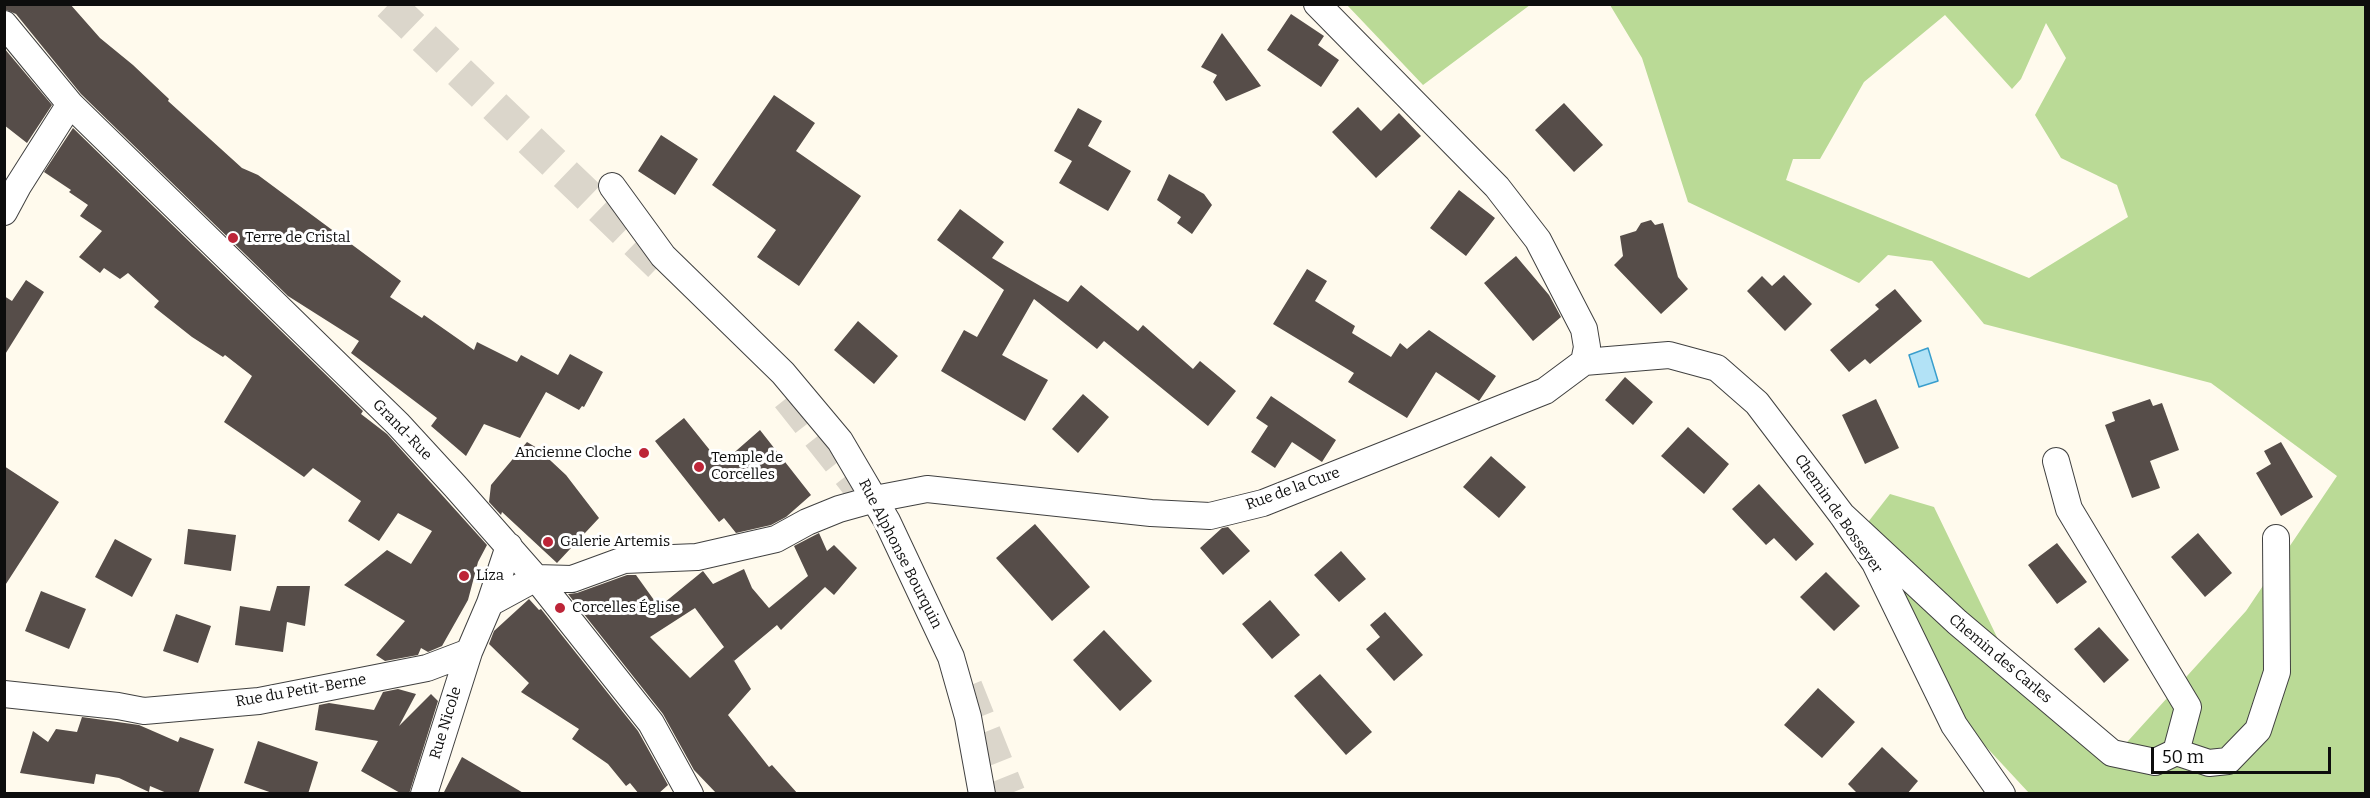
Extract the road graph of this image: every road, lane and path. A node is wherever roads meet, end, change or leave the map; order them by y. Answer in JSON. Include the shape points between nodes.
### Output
{"nodes":[{"id":1,"x":1317,"y":4,"type":"edge"},
{"id":2,"x":4,"y":24,"type":"edge"},
{"id":3,"x":70,"y":104,"type":"junction"},
{"id":4,"x":11,"y":183,"type":"edge"},
{"id":5,"x":612,"y":186,"type":"dead end"},
{"id":6,"x":4,"y":212,"type":"edge"},
{"id":7,"x":1584,"y":362,"type":"junction"},
{"id":8,"x":2056,"y":461,"type":"dead end"},
{"id":9,"x":875,"y":499,"type":"junction"},
{"id":10,"x":1842,"y":515,"type":"junction"},
{"id":11,"x":2276,"y":538,"type":"dead end"},
{"id":12,"x":509,"y":546,"type":"junction"},
{"id":13,"x":536,"y":578,"type":"junction"},
{"id":14,"x":490,"y":603,"type":"junction"},
{"id":15,"x":469,"y":652,"type":"junction"},
{"id":16,"x":4,"y":694,"type":"edge"},
{"id":17,"x":2176,"y":752,"type":"junction"},
{"id":18,"x":424,"y":794,"type":"edge"},
{"id":19,"x":690,"y":794,"type":"edge"},
{"id":20,"x":982,"y":794,"type":"edge"},
{"id":21,"x":2002,"y":794,"type":"edge"}],
"edges":[{"from":1,"to":7,"type":"street","via":[[1497,187],[1538,240],[1584,329]]},
{"from":2,"to":3,"type":"street","name":"Grand-Rue"},
{"from":3,"to":4,"type":"street"},
{"from":3,"to":12,"type":"street","name":"Grand-Rue","via":[[398,424]]},
{"from":4,"to":6,"type":"street"},
{"from":5,"to":9,"type":"street","name":"Rue Alphonse Bourquin","via":[[663,256],[783,373],[840,441]]},
{"from":7,"to":9,"type":"street","name":"Rue de la Cure","via":[[1545,392],[1263,503],[1210,516],[927,489]]},
{"from":7,"to":10,"type":"street","name":"Chemin de Bosseyer","via":[[1669,356],[1717,368],[1757,403]]},
{"from":8,"to":17,"type":"street","via":[[2069,509],[2188,707]]},
{"from":9,"to":13,"type":"street","name":"Rue de la Cure","via":[[839,509],[776,539],[697,556],[624,560],[572,579]]},
{"from":9,"to":20,"type":"street","name":"Rue Alphonse Bourquin","via":[[951,657],[968,717]]},
{"from":10,"to":17,"type":"street","name":"Chemin des Carles","via":[[1957,622],[2112,753],[2155,762]]},
{"from":10,"to":21,"type":"street","name":"Chemin de Bosseyer","via":[[1875,563],[1954,725]]},
{"from":11,"to":17,"type":"street","via":[[2277,672],[2258,730],[2228,761],[2208,763]]},
{"from":12,"to":13,"type":"street","name":"Grand-Rue"},
{"from":12,"to":14,"type":"street"},
{"from":13,"to":14,"type":"street"},
{"from":13,"to":19,"type":"street","name":"Grand-Rue","via":[[651,723]]},
{"from":14,"to":15,"type":"street"},
{"from":15,"to":16,"type":"street","name":"Rue du Petit-Berne","via":[[427,668],[260,701],[144,711]]},
{"from":15,"to":18,"type":"street","name":"Rue Nicole"}]}
